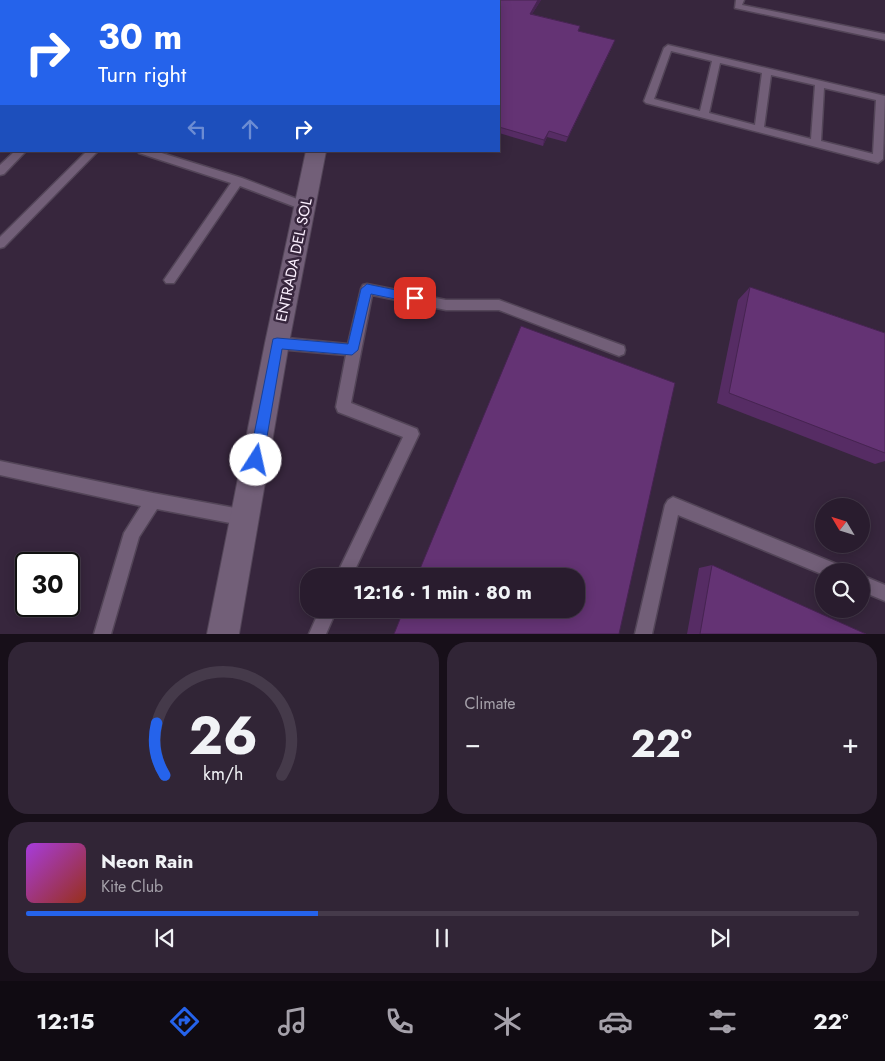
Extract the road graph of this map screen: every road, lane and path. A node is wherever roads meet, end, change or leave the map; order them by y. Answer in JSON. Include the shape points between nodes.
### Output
{"nodes":[{"id":1,"x":740,"y":0,"type":"edge"},
{"id":2,"x":885,"y":37,"type":"edge"},
{"id":3,"x":717,"y":59,"type":"junction"},
{"id":4,"x":767,"y":71,"type":"junction"},
{"id":5,"x":820,"y":84,"type":"junction"},
{"id":6,"x":883,"y":99,"type":"edge"},
{"id":7,"x":704,"y":115,"type":"junction"},
{"id":8,"x":759,"y":129,"type":"junction"},
{"id":9,"x":816,"y":143,"type":"junction"},
{"id":10,"x":20,"y":152,"type":"edge"},
{"id":11,"x":92,"y":152,"type":"edge"},
{"id":12,"x":146,"y":152,"type":"edge"},
{"id":13,"x":316,"y":152,"type":"edge"},
{"id":14,"x":0,"y":171,"type":"edge"},
{"id":15,"x":238,"y":181,"type":"junction"},
{"id":16,"x":306,"y":207,"type":"junction"},
{"id":17,"x":0,"y":244,"type":"edge"},
{"id":18,"x":170,"y":280,"type":"dead end"},
{"id":19,"x":277,"y":343,"type":"junction"},
{"id":20,"x":352,"y":350,"type":"junction"},
{"id":21,"x":619,"y":350,"type":"dead end"},
{"id":22,"x":0,"y":468,"type":"edge"},
{"id":23,"x":153,"y":502,"type":"junction"},
{"id":24,"x":246,"y":518,"type":"junction"},
{"id":25,"x":815,"y":564,"type":"edge"},
{"id":26,"x":348,"y":568,"type":"edge"},
{"id":27,"x":870,"y":587,"type":"edge"},
{"id":28,"x":885,"y":593,"type":"edge"},
{"id":29,"x":325,"y":618,"type":"edge"},
{"id":30,"x":102,"y":634,"type":"edge"},
{"id":31,"x":223,"y":634,"type":"edge"},
{"id":32,"x":317,"y":634,"type":"edge"},
{"id":33,"x":643,"y":634,"type":"edge"}],
"edges":[{"from":1,"to":2,"type":"lane","via":[[738,6]]},
{"from":3,"to":4,"type":"lane"},
{"from":3,"to":7,"type":"lane"},
{"from":3,"to":7,"type":"lane","via":[[668,48],[649,101]]},
{"from":4,"to":5,"type":"lane"},
{"from":4,"to":8,"type":"lane"},
{"from":5,"to":6,"type":"lane"},
{"from":5,"to":9,"type":"lane"},
{"from":6,"to":9,"type":"lane","via":[[878,159]]},
{"from":7,"to":8,"type":"lane"},
{"from":8,"to":9,"type":"lane"},
{"from":10,"to":14,"type":"lane"},
{"from":11,"to":17,"type":"lane"},
{"from":12,"to":15,"type":"lane"},
{"from":13,"to":16,"type":"street","name":"ENTRADA DEL SOL"},
{"from":15,"to":16,"type":"lane"},
{"from":15,"to":18,"type":"lane"},
{"from":16,"to":19,"type":"street","name":"ENTRADA DEL SOL"},
{"from":19,"to":20,"type":"lane"},
{"from":19,"to":24,"type":"street","name":"ENTRADA DEL SOL"},
{"from":20,"to":21,"type":"lane","via":[[367,289],[446,305],[499,305]]},
{"from":20,"to":26,"type":"lane","via":[[343,407],[412,434]]},
{"from":22,"to":23,"type":"lane"},
{"from":23,"to":24,"type":"lane"},
{"from":23,"to":30,"type":"lane","via":[[132,533]]},
{"from":24,"to":31,"type":"street","name":"ENTRADA DEL SOL"},
{"from":25,"to":33,"type":"lane","via":[[673,505]]},
{"from":27,"to":28,"type":"lane"},
{"from":29,"to":32,"type":"lane"}]}
